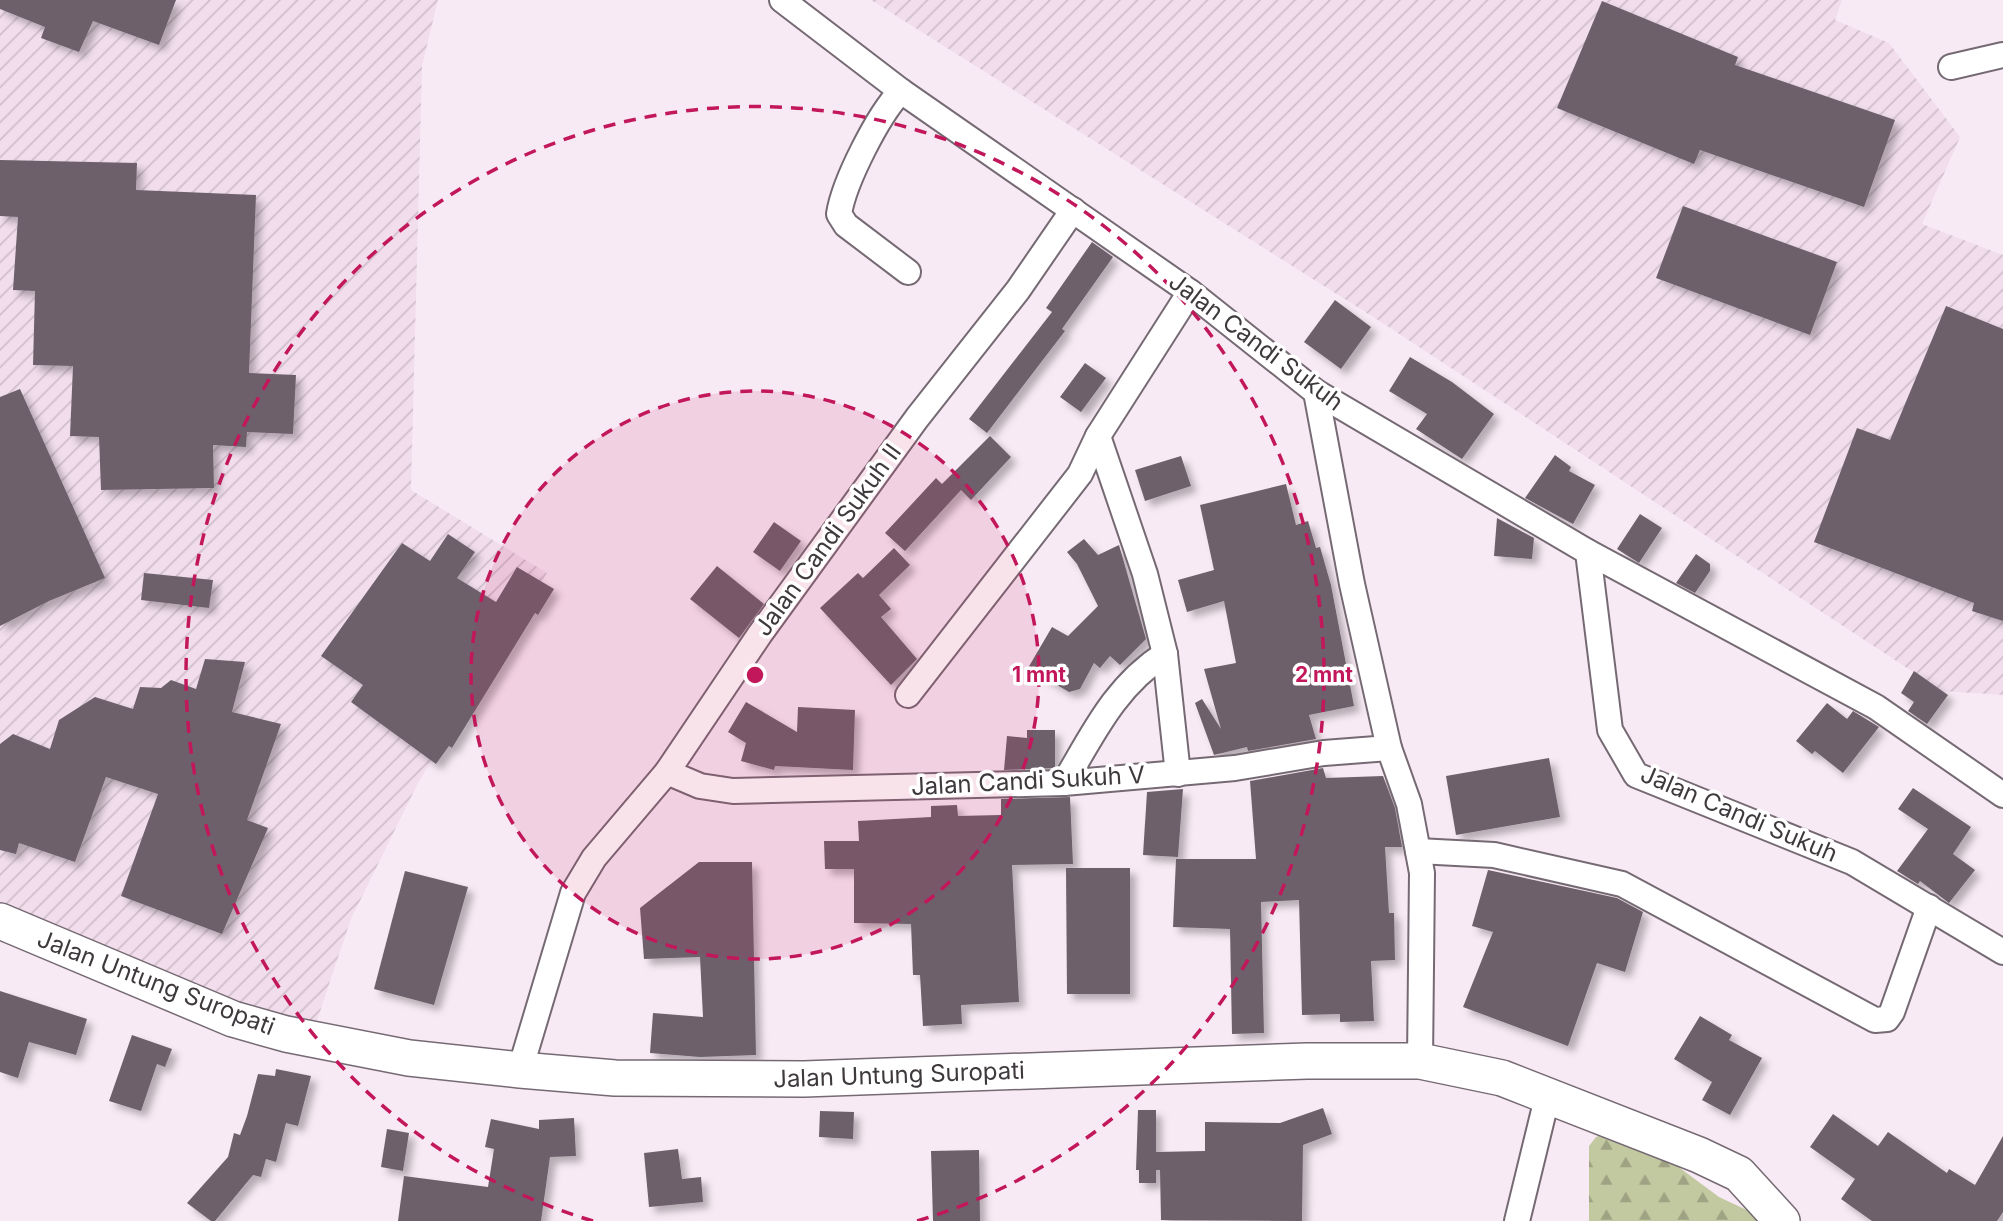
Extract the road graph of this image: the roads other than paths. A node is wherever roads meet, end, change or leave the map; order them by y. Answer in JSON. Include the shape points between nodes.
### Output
{"nodes":[{"id":1,"x":782,"y":0,"type":"edge"},
{"id":2,"x":2003,"y":55,"type":"edge"},
{"id":3,"x":1951,"y":67,"type":"dead end"},
{"id":4,"x":901,"y":91,"type":"junction"},
{"id":5,"x":1073,"y":210,"type":"junction"},
{"id":6,"x":908,"y":272,"type":"dead end"},
{"id":7,"x":1190,"y":292,"type":"junction"},
{"id":8,"x":1316,"y":392,"type":"junction"},
{"id":9,"x":1098,"y":436,"type":"junction"},
{"id":10,"x":1588,"y":552,"type":"junction"},
{"id":11,"x":1165,"y":654,"type":"junction"},
{"id":12,"x":908,"y":695,"type":"dead end"},
{"id":13,"x":1389,"y":748,"type":"junction"},
{"id":14,"x":667,"y":772,"type":"junction"},
{"id":15,"x":1178,"y":774,"type":"junction"},
{"id":16,"x":1064,"y":783,"type":"junction"},
{"id":17,"x":2003,"y":795,"type":"edge"},
{"id":18,"x":1418,"y":851,"type":"junction"},
{"id":19,"x":1929,"y":907,"type":"junction"},
{"id":20,"x":0,"y":921,"type":"edge"},
{"id":21,"x":2003,"y":952,"type":"edge"},
{"id":22,"x":1420,"y":1061,"type":"junction"},
{"id":23,"x":520,"y":1070,"type":"junction"},
{"id":24,"x":1548,"y":1094,"type":"junction"},
{"id":25,"x":1517,"y":1221,"type":"edge"},
{"id":26,"x":1782,"y":1221,"type":"edge"}],
"edges":[{"from":1,"to":4,"type":"street","name":"Jalan Candi Sukuh"},
{"from":2,"to":3,"type":"street"},
{"from":4,"to":5,"type":"street","name":"Jalan Candi Sukuh"},
{"from":4,"to":6,"type":"street","via":[[876,121],[839,214],[846,225]]},
{"from":5,"to":7,"type":"street","name":"Jalan Candi Sukuh"},
{"from":5,"to":14,"type":"street","name":"Jalan Candi Sukuh II","via":[[916,418]]},
{"from":7,"to":8,"type":"street","name":"Jalan Candi Sukuh"},
{"from":7,"to":9,"type":"street"},
{"from":8,"to":10,"type":"street","name":"Jalan Candi Sukuh"},
{"from":8,"to":13,"type":"street"},
{"from":9,"to":11,"type":"street","via":[[1145,574]]},
{"from":9,"to":12,"type":"street","via":[[1080,474]]},
{"from":10,"to":17,"type":"street","name":"Jalan Candi Sukuh","via":[[1876,707]]},
{"from":10,"to":19,"type":"street","name":"Jalan Candi Sukuh","via":[[1610,730],[1636,775],[1852,862]]},
{"from":11,"to":15,"type":"street"},
{"from":11,"to":16,"type":"street","via":[[1140,670],[1113,699]]},
{"from":13,"to":15,"type":"street","name":"Jalan Candi Sukuh V"},
{"from":13,"to":18,"type":"street","via":[[1409,804]]},
{"from":14,"to":16,"type":"street","name":"Jalan Candi Sukuh V","via":[[700,786],[733,791]]},
{"from":14,"to":23,"type":"street","name":"Jalan Candi Sukuh II","via":[[594,858],[573,893]]},
{"from":15,"to":16,"type":"street","name":"Jalan Candi Sukuh V"},
{"from":18,"to":19,"type":"street","via":[[1494,855],[1622,884],[1875,1020],[1886,1019],[1892,1012]]},
{"from":18,"to":22,"type":"street","via":[[1422,873]]},
{"from":19,"to":21,"type":"street","name":"Jalan Candi Sukuh"},
{"from":20,"to":23,"type":"main road","name":"Jalan Untung Suropati","via":[[233,1019],[409,1058]]},
{"from":22,"to":23,"type":"main road","name":"Jalan Untung Suropati","via":[[804,1079],[615,1078]]},
{"from":22,"to":24,"type":"main road","name":"Jalan Untung Suropati","via":[[1502,1078]]},
{"from":24,"to":25,"type":"street"},
{"from":24,"to":26,"type":"main road","name":"Jalan Untung Suropati","via":[[1739,1174]]}]}
